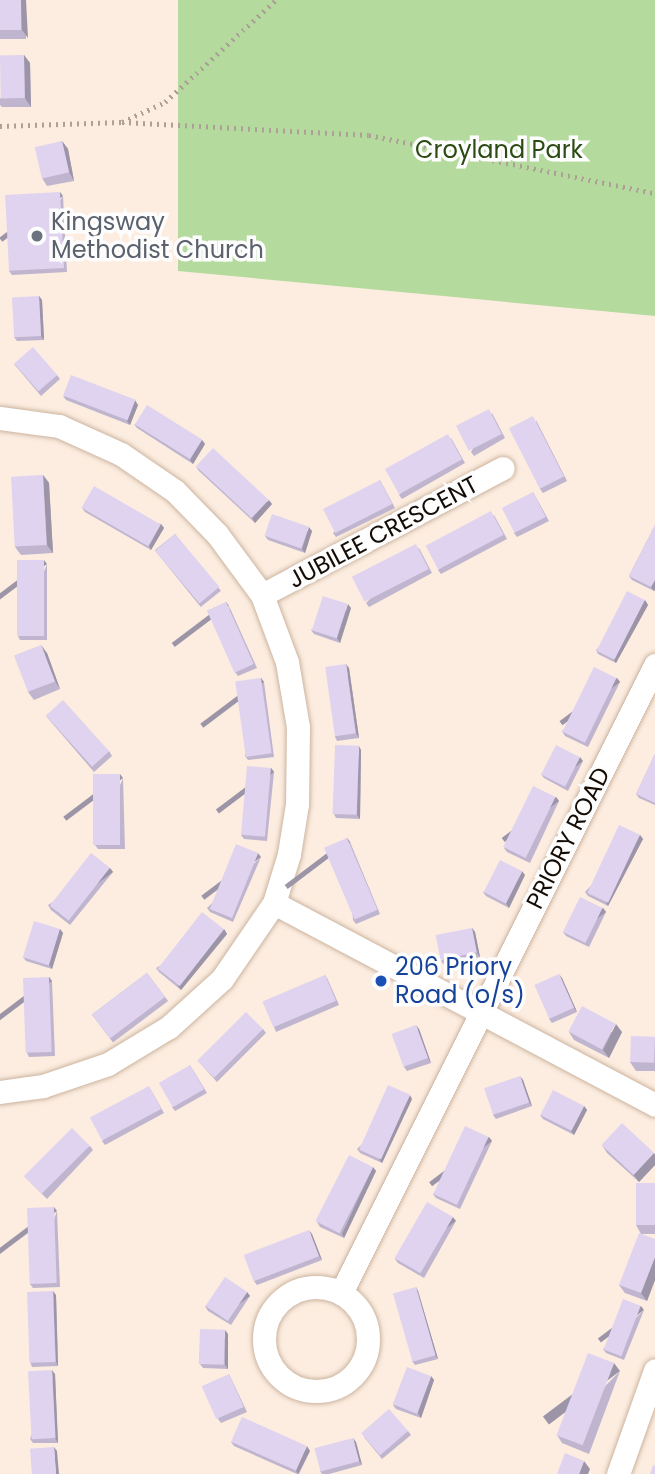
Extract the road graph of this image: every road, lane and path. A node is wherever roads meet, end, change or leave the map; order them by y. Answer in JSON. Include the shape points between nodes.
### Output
{"nodes":[{"id":1,"x":275,"y":0,"type":"edge"},
{"id":2,"x":122,"y":122,"type":"junction"},
{"id":3,"x":0,"y":126,"type":"edge"},
{"id":4,"x":655,"y":193,"type":"edge"},
{"id":5,"x":0,"y":418,"type":"edge"},
{"id":6,"x":503,"y":468,"type":"dead end"},
{"id":7,"x":262,"y":595,"type":"junction"},
{"id":8,"x":655,"y":665,"type":"edge"},
{"id":9,"x":274,"y":903,"type":"junction"},
{"id":10,"x":482,"y":1012,"type":"junction"},
{"id":11,"x":0,"y":1092,"type":"edge"},
{"id":12,"x":655,"y":1105,"type":"edge"},
{"id":13,"x":342,"y":1291,"type":"junction"},
{"id":14,"x":655,"y":1370,"type":"edge"},
{"id":15,"x":618,"y":1474,"type":"edge"}],
"edges":[{"from":1,"to":2,"type":"path","via":[[165,102]]},
{"from":2,"to":3,"type":"path"},
{"from":2,"to":4,"type":"path","via":[[369,135]]},
{"from":5,"to":7,"type":"street","name":"JUBILEE CRESCENT","via":[[59,426],[121,454],[176,491],[217,534]]},
{"from":6,"to":7,"type":"street","name":"JUBILEE CRESCENT"},
{"from":7,"to":9,"type":"street","name":"JUBILEE CRESCENT","via":[[287,662],[298,727],[297,804],[289,854]]},
{"from":8,"to":10,"type":"street","name":"PRIORY ROAD"},
{"from":9,"to":10,"type":"street"},
{"from":9,"to":11,"type":"street","name":"JUBILEE CRESCENT","via":[[222,979],[169,1027],[108,1064],[43,1086]]},
{"from":10,"to":12,"type":"street"},
{"from":10,"to":13,"type":"street","name":"PRIORY ROAD"},
{"from":13,"to":13,"type":"street","via":[[369,1324],[363,1367],[332,1391],[296,1389],[269,1366],[264,1327],[281,1298],[308,1285]]},
{"from":14,"to":15,"type":"street"}]}
